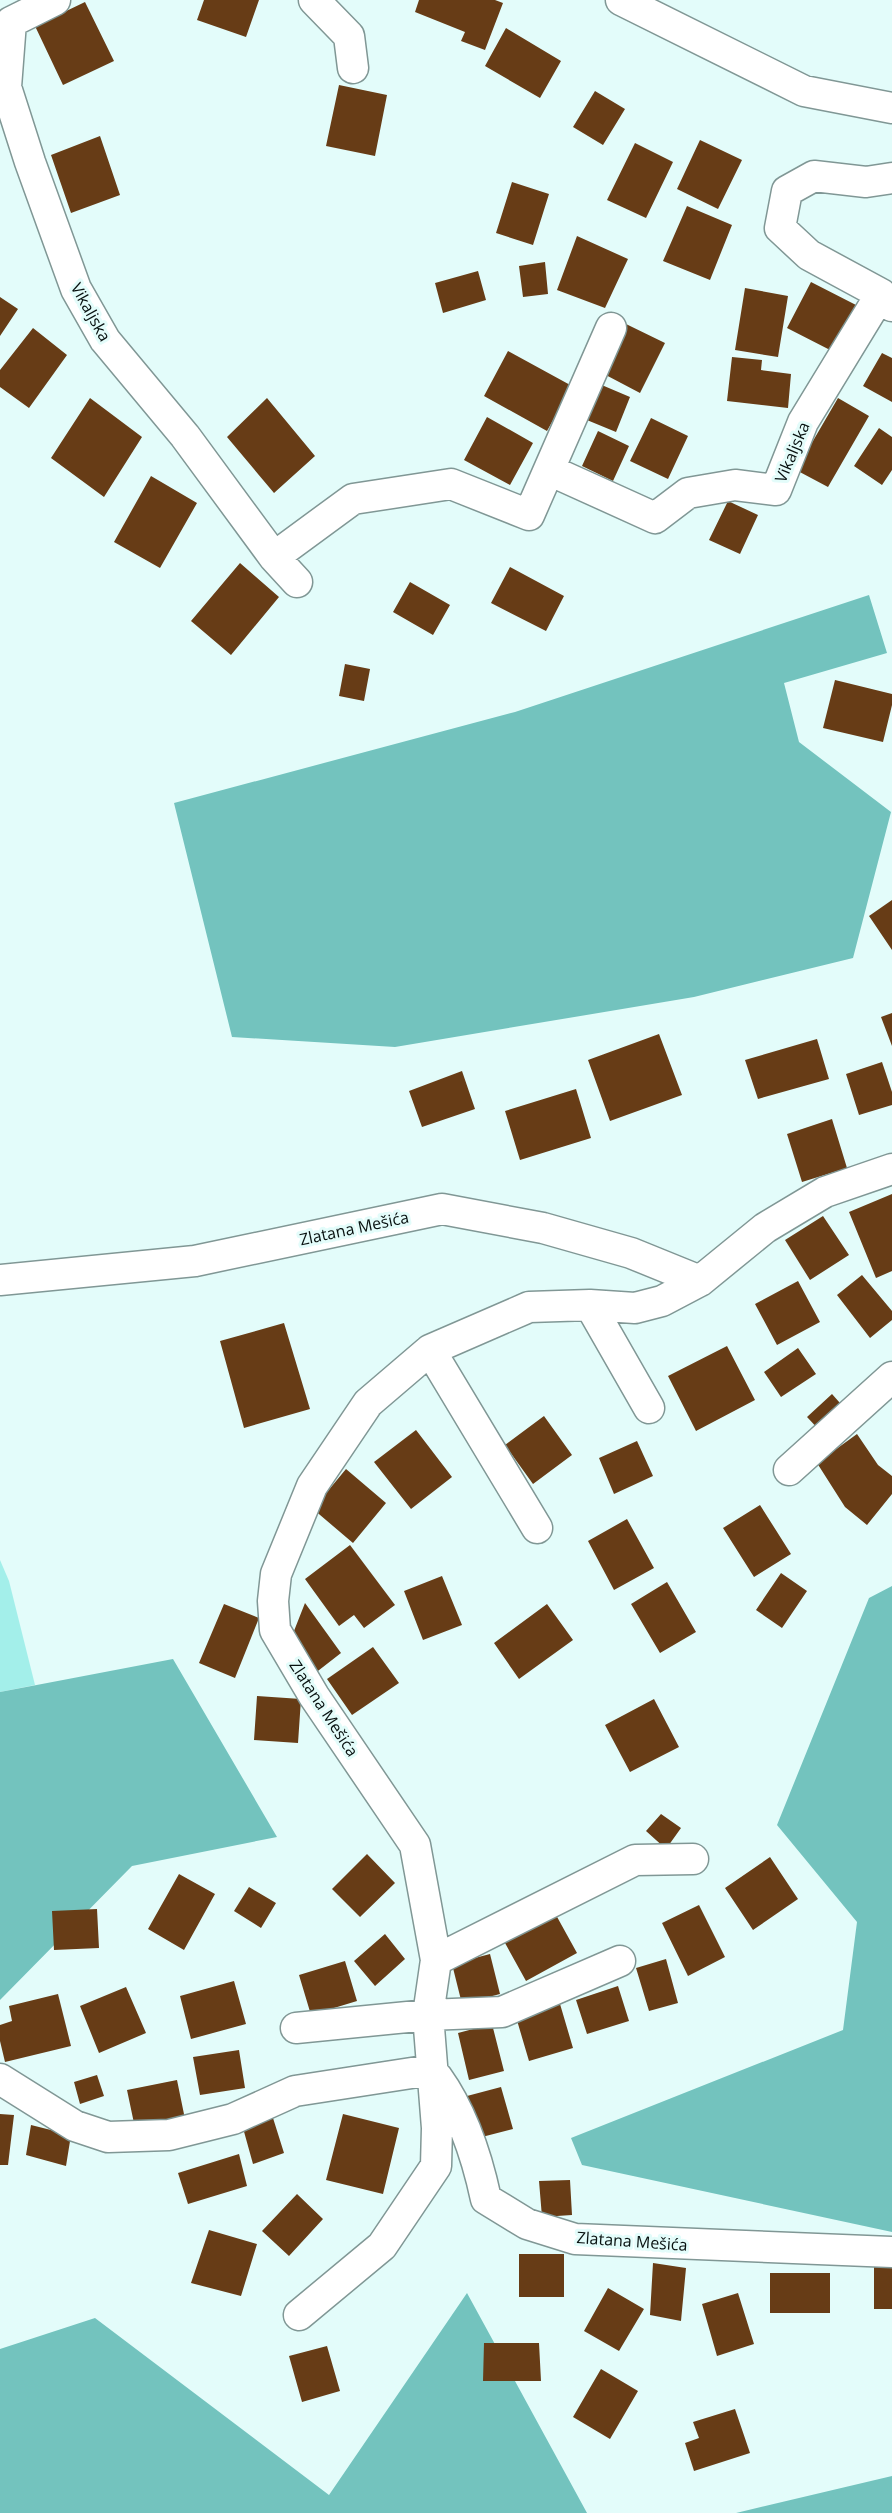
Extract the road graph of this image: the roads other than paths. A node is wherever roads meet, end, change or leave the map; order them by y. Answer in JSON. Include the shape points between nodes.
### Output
{"nodes":[{"id":1,"x":55,"y":0,"type":"edge"},
{"id":2,"x":314,"y":0,"type":"edge"},
{"id":3,"x":621,"y":0,"type":"edge"},
{"id":4,"x":6,"y":22,"type":"edge"},
{"id":5,"x":353,"y":68,"type":"dead end"},
{"id":6,"x":892,"y":108,"type":"edge"},
{"id":7,"x":892,"y":177,"type":"edge"},
{"id":8,"x":886,"y":300,"type":"edge"},
{"id":9,"x":611,"y":328,"type":"dead end"},
{"id":10,"x":549,"y":470,"type":"junction"},
{"id":11,"x":274,"y":557,"type":"junction"},
{"id":12,"x":297,"y":582,"type":"dead end"},
{"id":13,"x":892,"y":1169,"type":"edge"},
{"id":14,"x":0,"y":1280,"type":"edge"},
{"id":15,"x":700,"y":1281,"type":"junction"},
{"id":16,"x":590,"y":1305,"type":"junction"},
{"id":17,"x":430,"y":1350,"type":"junction"},
{"id":18,"x":892,"y":1377,"type":"edge"},
{"id":19,"x":650,"y":1408,"type":"dead end"},
{"id":20,"x":789,"y":1470,"type":"dead end"},
{"id":21,"x":537,"y":1528,"type":"dead end"},
{"id":22,"x":693,"y":1859,"type":"dead end"},
{"id":23,"x":436,"y":1960,"type":"junction"},
{"id":24,"x":620,"y":1961,"type":"dead end"},
{"id":25,"x":428,"y":2015,"type":"junction"},
{"id":26,"x":296,"y":2028,"type":"dead end"},
{"id":27,"x":431,"y":2070,"type":"junction"},
{"id":28,"x":0,"y":2079,"type":"edge"},
{"id":29,"x":892,"y":2252,"type":"edge"},
{"id":30,"x":299,"y":2315,"type":"dead end"}],
"edges":[{"from":1,"to":4,"type":"street","name":"Vikaljska"},
{"from":2,"to":5,"type":"street","via":[[349,36]]},
{"from":3,"to":6,"type":"street","via":[[804,91]]},
{"from":4,"to":11,"type":"street","name":"Vikaljska","via":[[6,87],[76,289],[105,340],[185,436]]},
{"from":7,"to":8,"type":"street","name":"Vikaljska","via":[[866,182],[814,176],[787,191],[780,228],[809,255]]},
{"from":8,"to":10,"type":"street","name":"Vikaljska","via":[[803,422],[776,490],[735,485],[688,493],[655,518]]},
{"from":9,"to":10,"type":"street"},
{"from":10,"to":11,"type":"street","via":[[529,515],[451,484],[386,494],[353,500]]},
{"from":11,"to":12,"type":"street","name":"Vikaljska"},
{"from":13,"to":15,"type":"street","name":"Zlatana Mešića","via":[[825,1192],[765,1228]]},
{"from":14,"to":15,"type":"street","name":"Zlatana Mešića","via":[[195,1261],[442,1209],[543,1228],[631,1253]]},
{"from":15,"to":16,"type":"street","name":"Zlatana Mešića","via":[[662,1301],[634,1308]]},
{"from":16,"to":17,"type":"street","name":"Zlatana Mešića","via":[[529,1307]]},
{"from":16,"to":19,"type":"street"},
{"from":17,"to":21,"type":"street"},
{"from":17,"to":23,"type":"street","name":"Zlatana Mešića","via":[[368,1404],[312,1486],[276,1574],[273,1601],[274,1630],[415,1845]]},
{"from":18,"to":20,"type":"street"},
{"from":22,"to":23,"type":"street","via":[[635,1860]]},
{"from":23,"to":25,"type":"street","name":"Zlatana Mešića"},
{"from":24,"to":25,"type":"street","via":[[502,2012]]},
{"from":25,"to":26,"type":"street"},
{"from":25,"to":27,"type":"street","name":"Zlatana Mešića"},
{"from":27,"to":28,"type":"street","via":[[295,2091],[233,2119],[169,2135],[108,2137],[75,2126]]},
{"from":27,"to":29,"type":"street","name":"Zlatana Mešića","via":[[451,2097],[478,2163],[486,2199],[527,2224],[575,2239]]},
{"from":27,"to":30,"type":"street","name":"Zlatana Mešića","via":[[436,2166],[382,2246]]}]}
